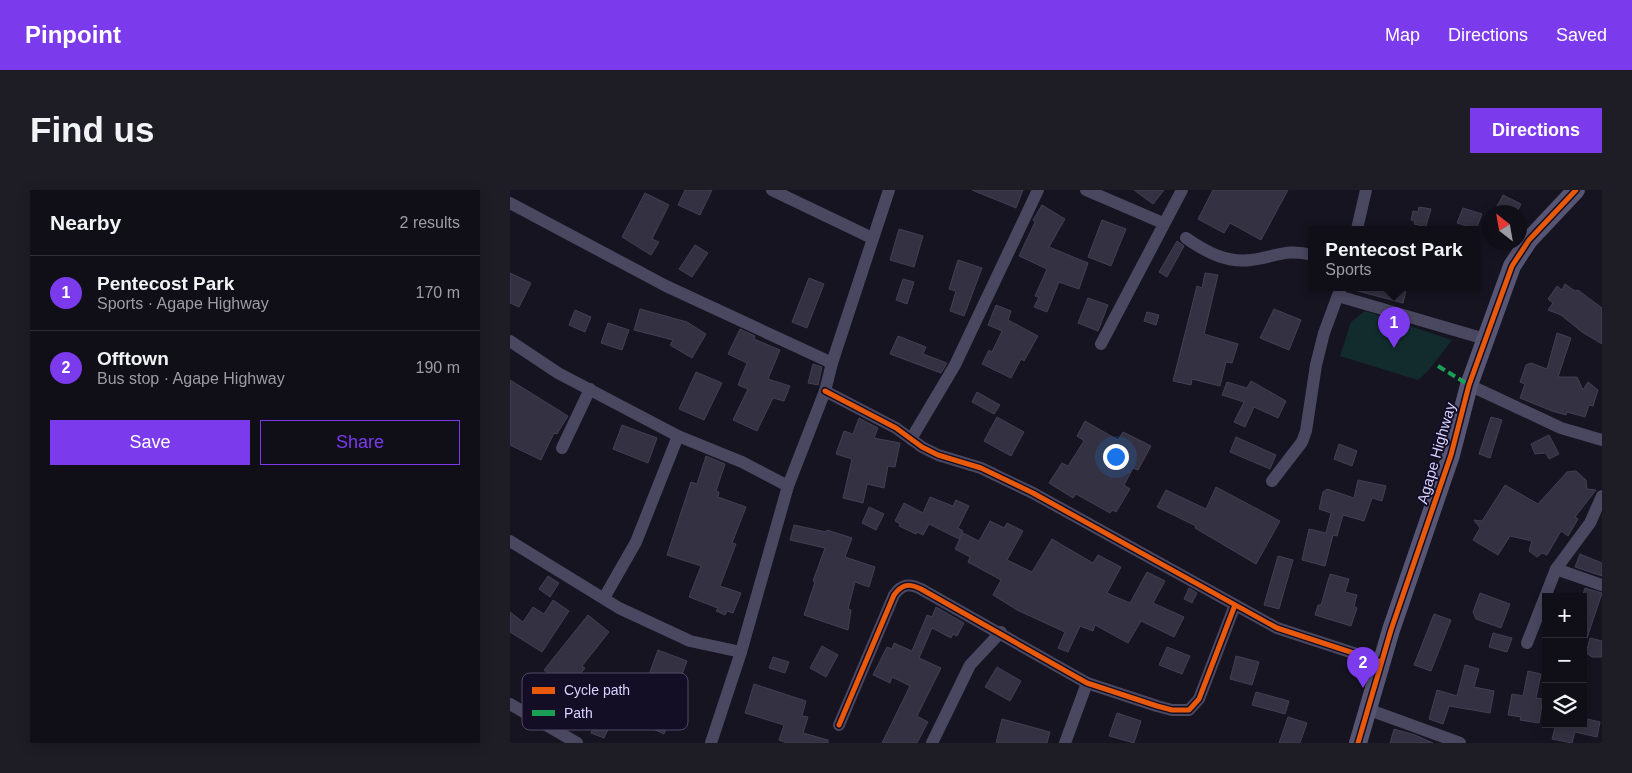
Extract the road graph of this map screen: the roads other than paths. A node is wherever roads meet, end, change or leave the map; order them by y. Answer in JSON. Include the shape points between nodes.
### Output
{"nodes":[{"id":1,"x":772,"y":190,"type":"edge"},
{"id":2,"x":889,"y":190,"type":"edge"},
{"id":3,"x":1038,"y":190,"type":"edge"},
{"id":4,"x":1086,"y":190,"type":"edge"},
{"id":5,"x":1182,"y":190,"type":"edge"},
{"id":6,"x":1366,"y":190,"type":"edge"},
{"id":7,"x":1576,"y":190,"type":"edge"},
{"id":8,"x":510,"y":203,"type":"edge"},
{"id":9,"x":1163,"y":224,"type":"junction"},
{"id":10,"x":1358,"y":226,"type":"edge"},
{"id":11,"x":872,"y":238,"type":"junction"},
{"id":12,"x":1186,"y":238,"type":"dead end"},
{"id":13,"x":1308,"y":253,"type":"edge"},
{"id":14,"x":1340,"y":291,"type":"edge"},
{"id":15,"x":1485,"y":339,"type":"junction"},
{"id":16,"x":510,"y":341,"type":"edge"},
{"id":17,"x":1101,"y":344,"type":"dead end"},
{"id":18,"x":832,"y":364,"type":"junction"},
{"id":19,"x":1468,"y":385,"type":"junction"},
{"id":20,"x":590,"y":389,"type":"junction"},
{"id":21,"x":825,"y":391,"type":"junction"},
{"id":22,"x":678,"y":436,"type":"junction"},
{"id":23,"x":912,"y":439,"type":"junction"},
{"id":24,"x":1602,"y":440,"type":"edge"},
{"id":25,"x":562,"y":448,"type":"dead end"},
{"id":26,"x":1272,"y":481,"type":"dead end"},
{"id":27,"x":788,"y":486,"type":"junction"},
{"id":28,"x":1602,"y":496,"type":"edge"},
{"id":29,"x":510,"y":541,"type":"edge"},
{"id":30,"x":1556,"y":569,"type":"junction"},
{"id":31,"x":1602,"y":585,"type":"edge"},
{"id":32,"x":604,"y":598,"type":"junction"},
{"id":33,"x":1235,"y":605,"type":"junction"},
{"id":34,"x":1001,"y":632,"type":"junction"},
{"id":35,"x":1527,"y":643,"type":"dead end"},
{"id":36,"x":742,"y":652,"type":"junction"},
{"id":37,"x":1381,"y":662,"type":"junction"},
{"id":38,"x":1087,"y":683,"type":"junction"},
{"id":39,"x":510,"y":704,"type":"edge"},
{"id":40,"x":1368,"y":709,"type":"junction"},
{"id":41,"x":522,"y":711,"type":"edge"},
{"id":42,"x":839,"y":725,"type":"dead end"},
{"id":43,"x":555,"y":730,"type":"edge"},
{"id":44,"x":577,"y":743,"type":"edge"},
{"id":45,"x":711,"y":743,"type":"edge"},
{"id":46,"x":932,"y":743,"type":"edge"},
{"id":47,"x":1065,"y":743,"type":"edge"},
{"id":48,"x":1358,"y":743,"type":"edge"},
{"id":49,"x":1460,"y":743,"type":"edge"}],
"edges":[{"from":1,"to":11,"type":"street"},
{"from":2,"to":11,"type":"street"},
{"from":3,"to":23,"type":"street","via":[[954,365]]},
{"from":4,"to":9,"type":"street"},
{"from":5,"to":9,"type":"street"},
{"from":6,"to":10,"type":"street"},
{"from":7,"to":15,"type":"street","name":"Agape Highway","via":[[1529,240],[1512,266]]},
{"from":8,"to":18,"type":"street","via":[[666,286]]},
{"from":9,"to":17,"type":"street"},
{"from":11,"to":18,"type":"street"},
{"from":12,"to":13,"type":"street","via":[[1205,252],[1240,260],[1295,250]]},
{"from":14,"to":15,"type":"street"},
{"from":14,"to":26,"type":"street","via":[[1316,365],[1306,431],[1302,442]]},
{"from":15,"to":19,"type":"street","name":"Agape Highway"},
{"from":16,"to":20,"type":"street"},
{"from":18,"to":21,"type":"street"},
{"from":19,"to":24,"type":"street","via":[[1561,428]]},
{"from":19,"to":37,"type":"street","name":"Agape Highway","via":[[1451,455]]},
{"from":20,"to":22,"type":"street"},
{"from":20,"to":25,"type":"street"},
{"from":21,"to":23,"type":"street"},
{"from":21,"to":27,"type":"street"},
{"from":22,"to":27,"type":"street","via":[[742,462]]},
{"from":22,"to":32,"type":"street","via":[[636,542]]},
{"from":23,"to":33,"type":"street","via":[[938,455],[981,468],[1033,493]]},
{"from":27,"to":36,"type":"street"},
{"from":28,"to":30,"type":"street","via":[[1590,523]]},
{"from":29,"to":32,"type":"street"},
{"from":30,"to":31,"type":"street"},
{"from":30,"to":35,"type":"street"},
{"from":32,"to":36,"type":"street","via":[[690,641]]},
{"from":33,"to":37,"type":"street","via":[[1277,628]]},
{"from":33,"to":38,"type":"street","via":[[1220,638],[1207,682],[1189,710],[1172,710]]},
{"from":34,"to":38,"type":"street"},
{"from":34,"to":42,"type":"street","via":[[911,584],[903,586],[894,595]]},
{"from":34,"to":46,"type":"street","via":[[970,665]]},
{"from":36,"to":45,"type":"street"},
{"from":37,"to":40,"type":"street","name":"Agape Highway"},
{"from":38,"to":47,"type":"street"},
{"from":39,"to":41,"type":"street"},
{"from":40,"to":48,"type":"street","name":"Agape Highway"},
{"from":40,"to":49,"type":"street"},
{"from":43,"to":44,"type":"street"}]}
